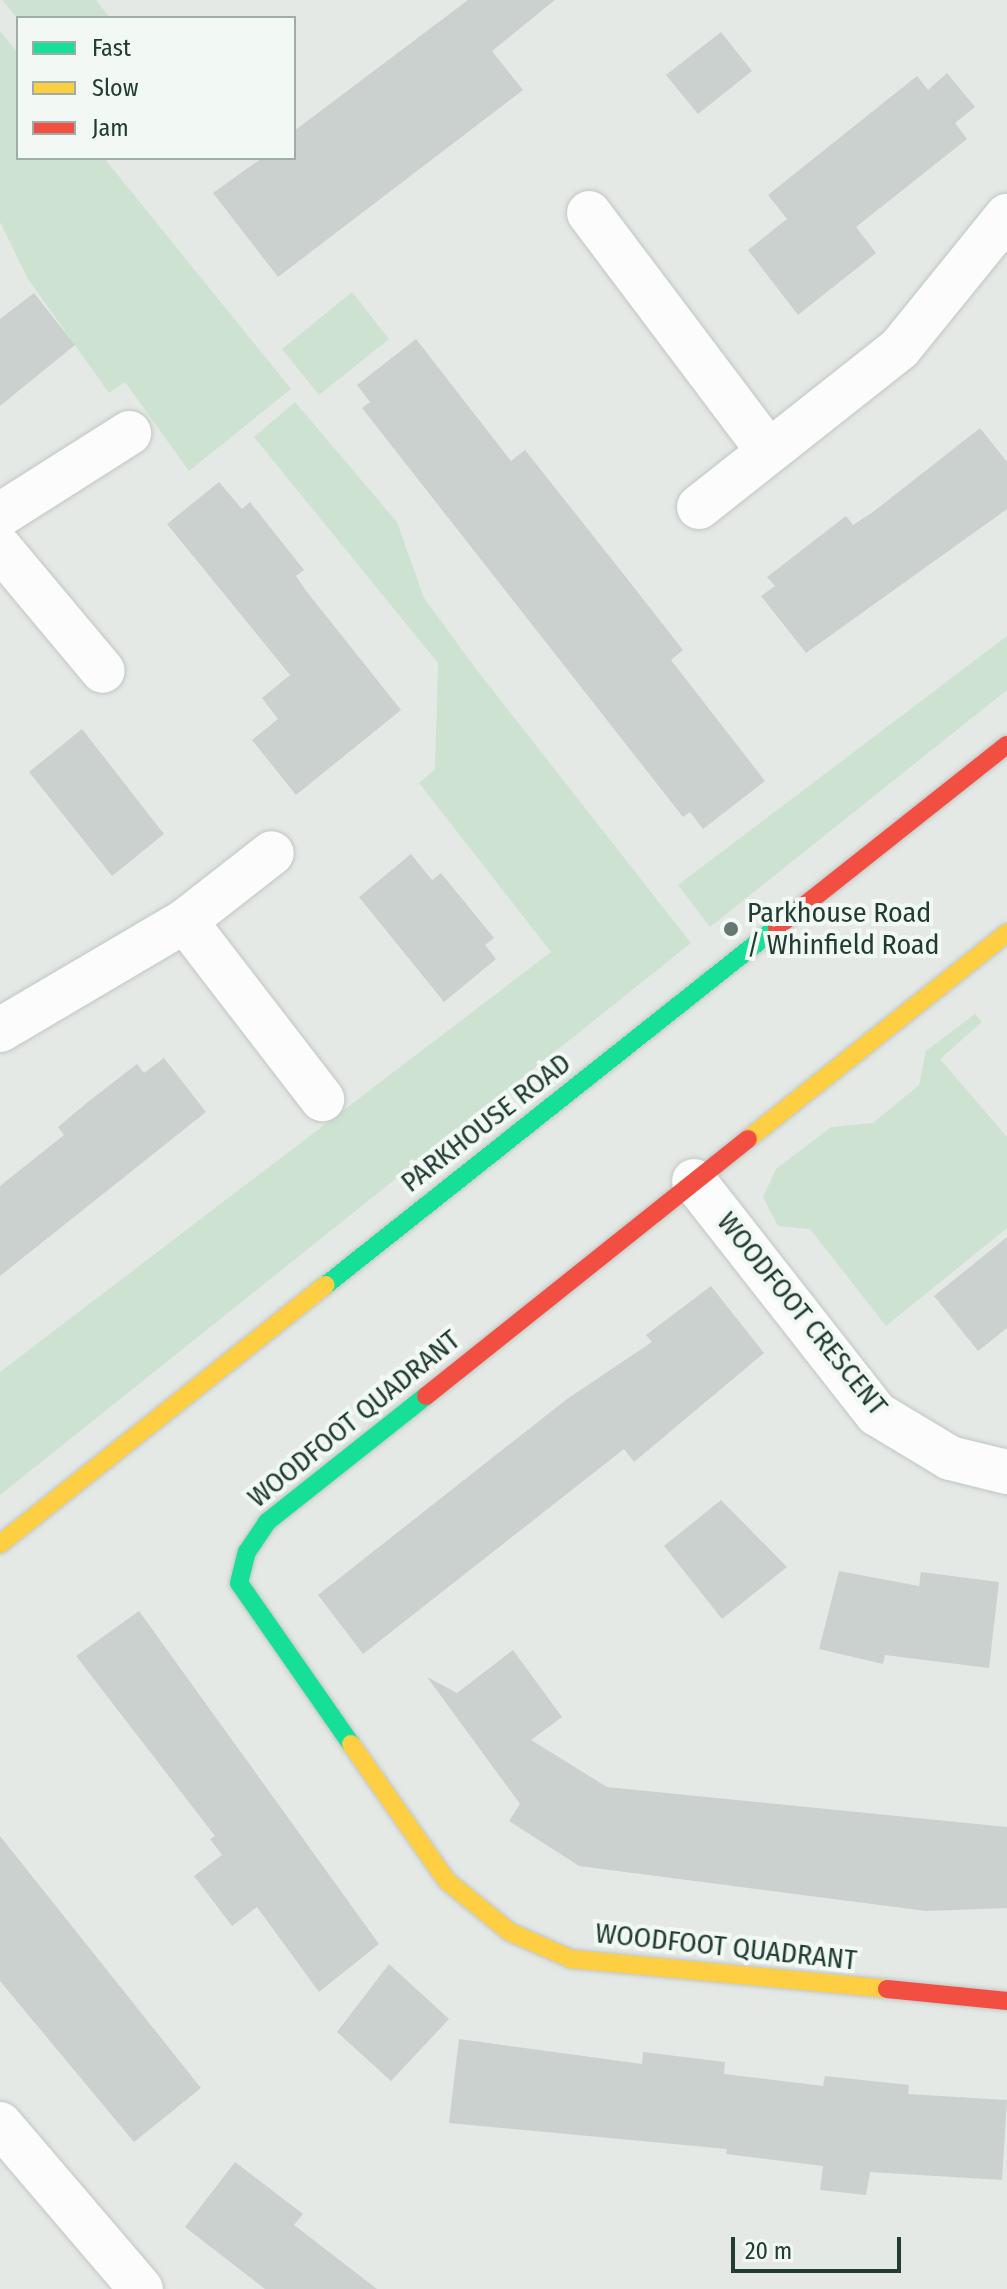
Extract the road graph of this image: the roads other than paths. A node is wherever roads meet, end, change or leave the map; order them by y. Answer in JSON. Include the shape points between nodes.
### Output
{"nodes":[{"id":1,"x":589,"y":213,"type":"dead end"},
{"id":2,"x":1007,"y":216,"type":"edge"},
{"id":3,"x":129,"y":433,"type":"dead end"},
{"id":4,"x":767,"y":449,"type":"junction"},
{"id":5,"x":699,"y":507,"type":"dead end"},
{"id":6,"x":0,"y":515,"type":"edge"},
{"id":7,"x":0,"y":548,"type":"edge"},
{"id":8,"x":103,"y":671,"type":"dead end"},
{"id":9,"x":1007,"y":745,"type":"edge"},
{"id":10,"x":272,"y":853,"type":"dead end"},
{"id":11,"x":185,"y":921,"type":"junction"},
{"id":12,"x":1007,"y":933,"type":"edge"},
{"id":13,"x":0,"y":1030,"type":"edge"},
{"id":14,"x":322,"y":1099,"type":"dead end"},
{"id":15,"x":694,"y":1181,"type":"junction"},
{"id":16,"x":1007,"y":1472,"type":"edge"},
{"id":17,"x":0,"y":1544,"type":"edge"},
{"id":18,"x":1007,"y":2001,"type":"edge"},
{"id":19,"x":0,"y":2124,"type":"edge"},
{"id":20,"x":141,"y":2289,"type":"edge"}],
"edges":[{"from":1,"to":4,"type":"street"},
{"from":2,"to":4,"type":"street","via":[[900,348]]},
{"from":3,"to":6,"type":"street"},
{"from":4,"to":5,"type":"street"},
{"from":7,"to":8,"type":"street"},
{"from":9,"to":17,"type":"street","name":"PARKHOUSE ROAD"},
{"from":10,"to":11,"type":"street"},
{"from":11,"to":13,"type":"street"},
{"from":11,"to":14,"type":"street"},
{"from":12,"to":15,"type":"street","name":"WOODFOOT QUADRANT"},
{"from":15,"to":16,"type":"street","name":"WOODFOOT CRESCENT","via":[[877,1414],[950,1458]]},
{"from":15,"to":18,"type":"street","name":"WOODFOOT QUADRANT","via":[[267,1522],[247,1552],[239,1583],[447,1881],[510,1932],[571,1959]]},
{"from":19,"to":20,"type":"street"}]}
